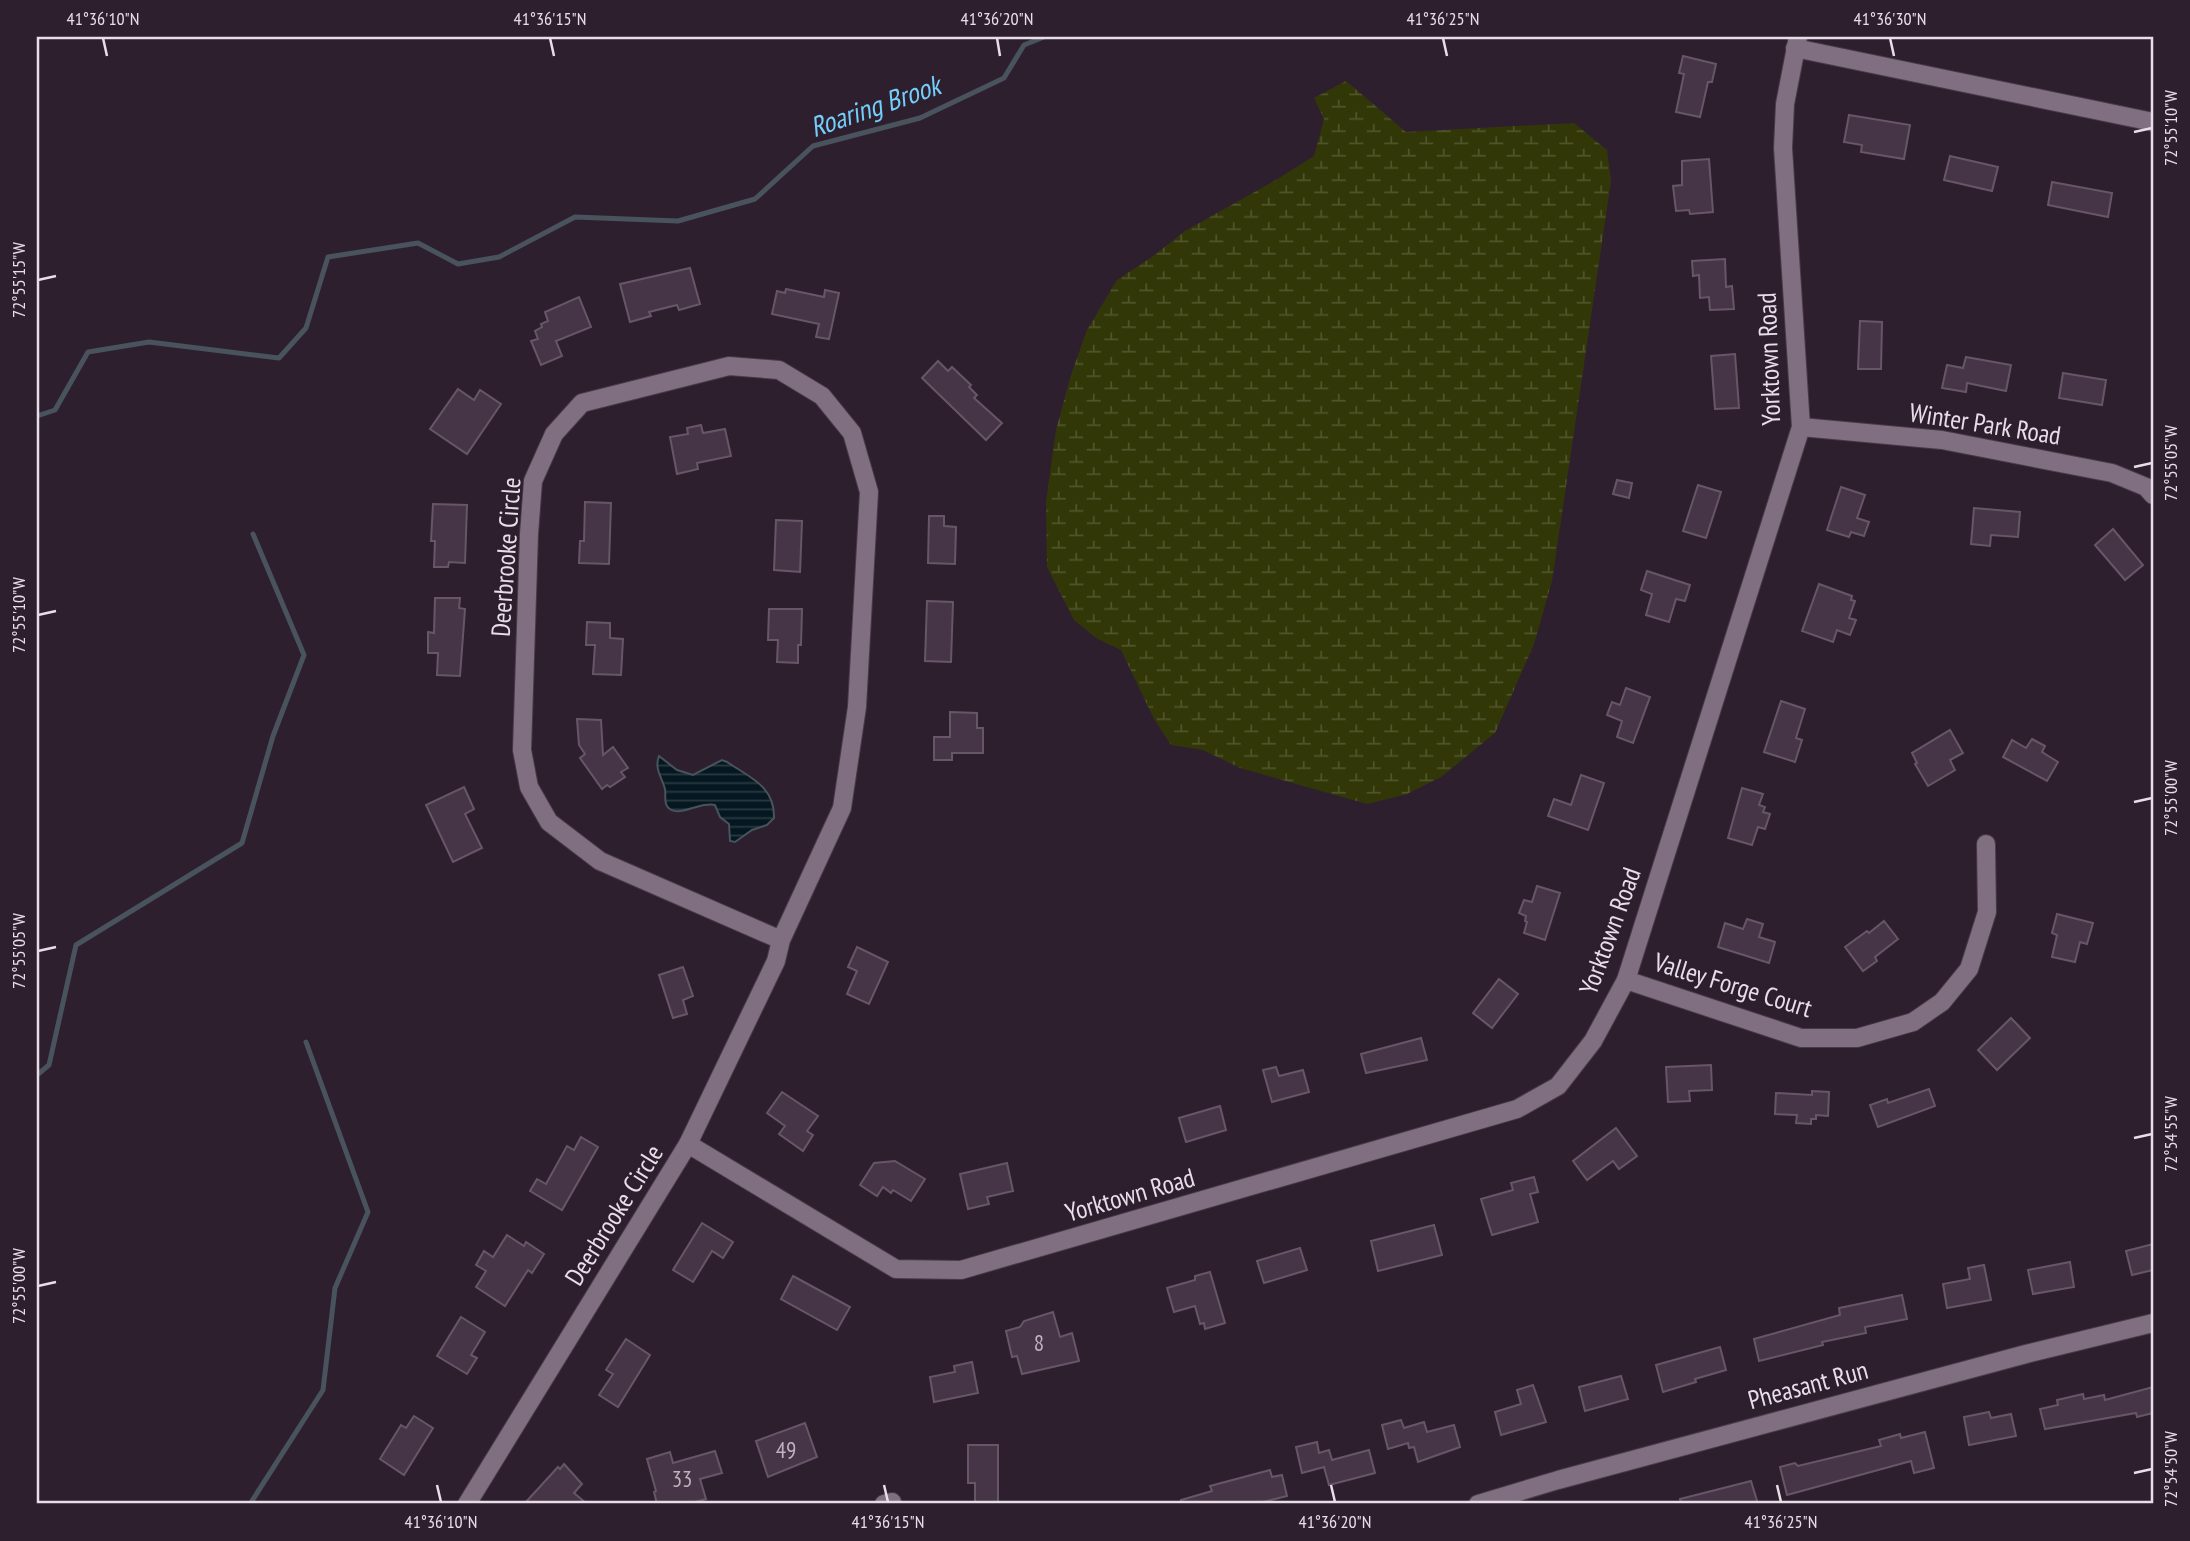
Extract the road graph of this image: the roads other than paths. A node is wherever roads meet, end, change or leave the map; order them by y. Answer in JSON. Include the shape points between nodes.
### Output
{"nodes":[{"id":1,"x":1797,"y":43,"type":"edge"},
{"id":2,"x":2153,"y":122,"type":"edge"},
{"id":3,"x":1801,"y":427,"type":"junction"},
{"id":4,"x":2153,"y":495,"type":"edge"},
{"id":5,"x":1986,"y":844,"type":"dead end"},
{"id":6,"x":781,"y":940,"type":"junction"},
{"id":7,"x":1626,"y":980,"type":"junction"},
{"id":8,"x":688,"y":1144,"type":"junction"},
{"id":9,"x":2153,"y":1323,"type":"edge"},
{"id":10,"x":467,"y":1504,"type":"edge"},
{"id":11,"x":1478,"y":1504,"type":"edge"}],
"edges":[{"from":1,"to":2,"type":"street"},
{"from":1,"to":3,"type":"street","name":"Yorktown Road","via":[[1785,104],[1783,148]]},
{"from":3,"to":4,"type":"street","name":"Winter Park Road","via":[[1942,440],[2073,465],[2112,473],[2146,487]]},
{"from":3,"to":7,"type":"street","name":"Yorktown Road"},
{"from":5,"to":7,"type":"street","name":"Valley Forge Court","via":[[1987,912],[1969,969],[1942,1002],[1913,1022],[1857,1038],[1801,1038]]},
{"from":6,"to":6,"type":"street","name":"Deerbrooke Circle","via":[[600,861],[549,822],[529,787],[522,750],[533,481],[554,434],[582,402],[729,366],[779,370],[822,396],[852,433],[869,492],[857,707],[842,808]]},
{"from":6,"to":8,"type":"street","name":"Deerbrooke Circle","via":[[770,973]]},
{"from":7,"to":8,"type":"street","name":"Yorktown Road","via":[[1593,1041],[1558,1086],[1517,1109],[961,1270],[897,1269]]},
{"from":8,"to":10,"type":"street","name":"Deerbrooke Circle"},
{"from":9,"to":11,"type":"street","name":"Pheasant Run"}]}
